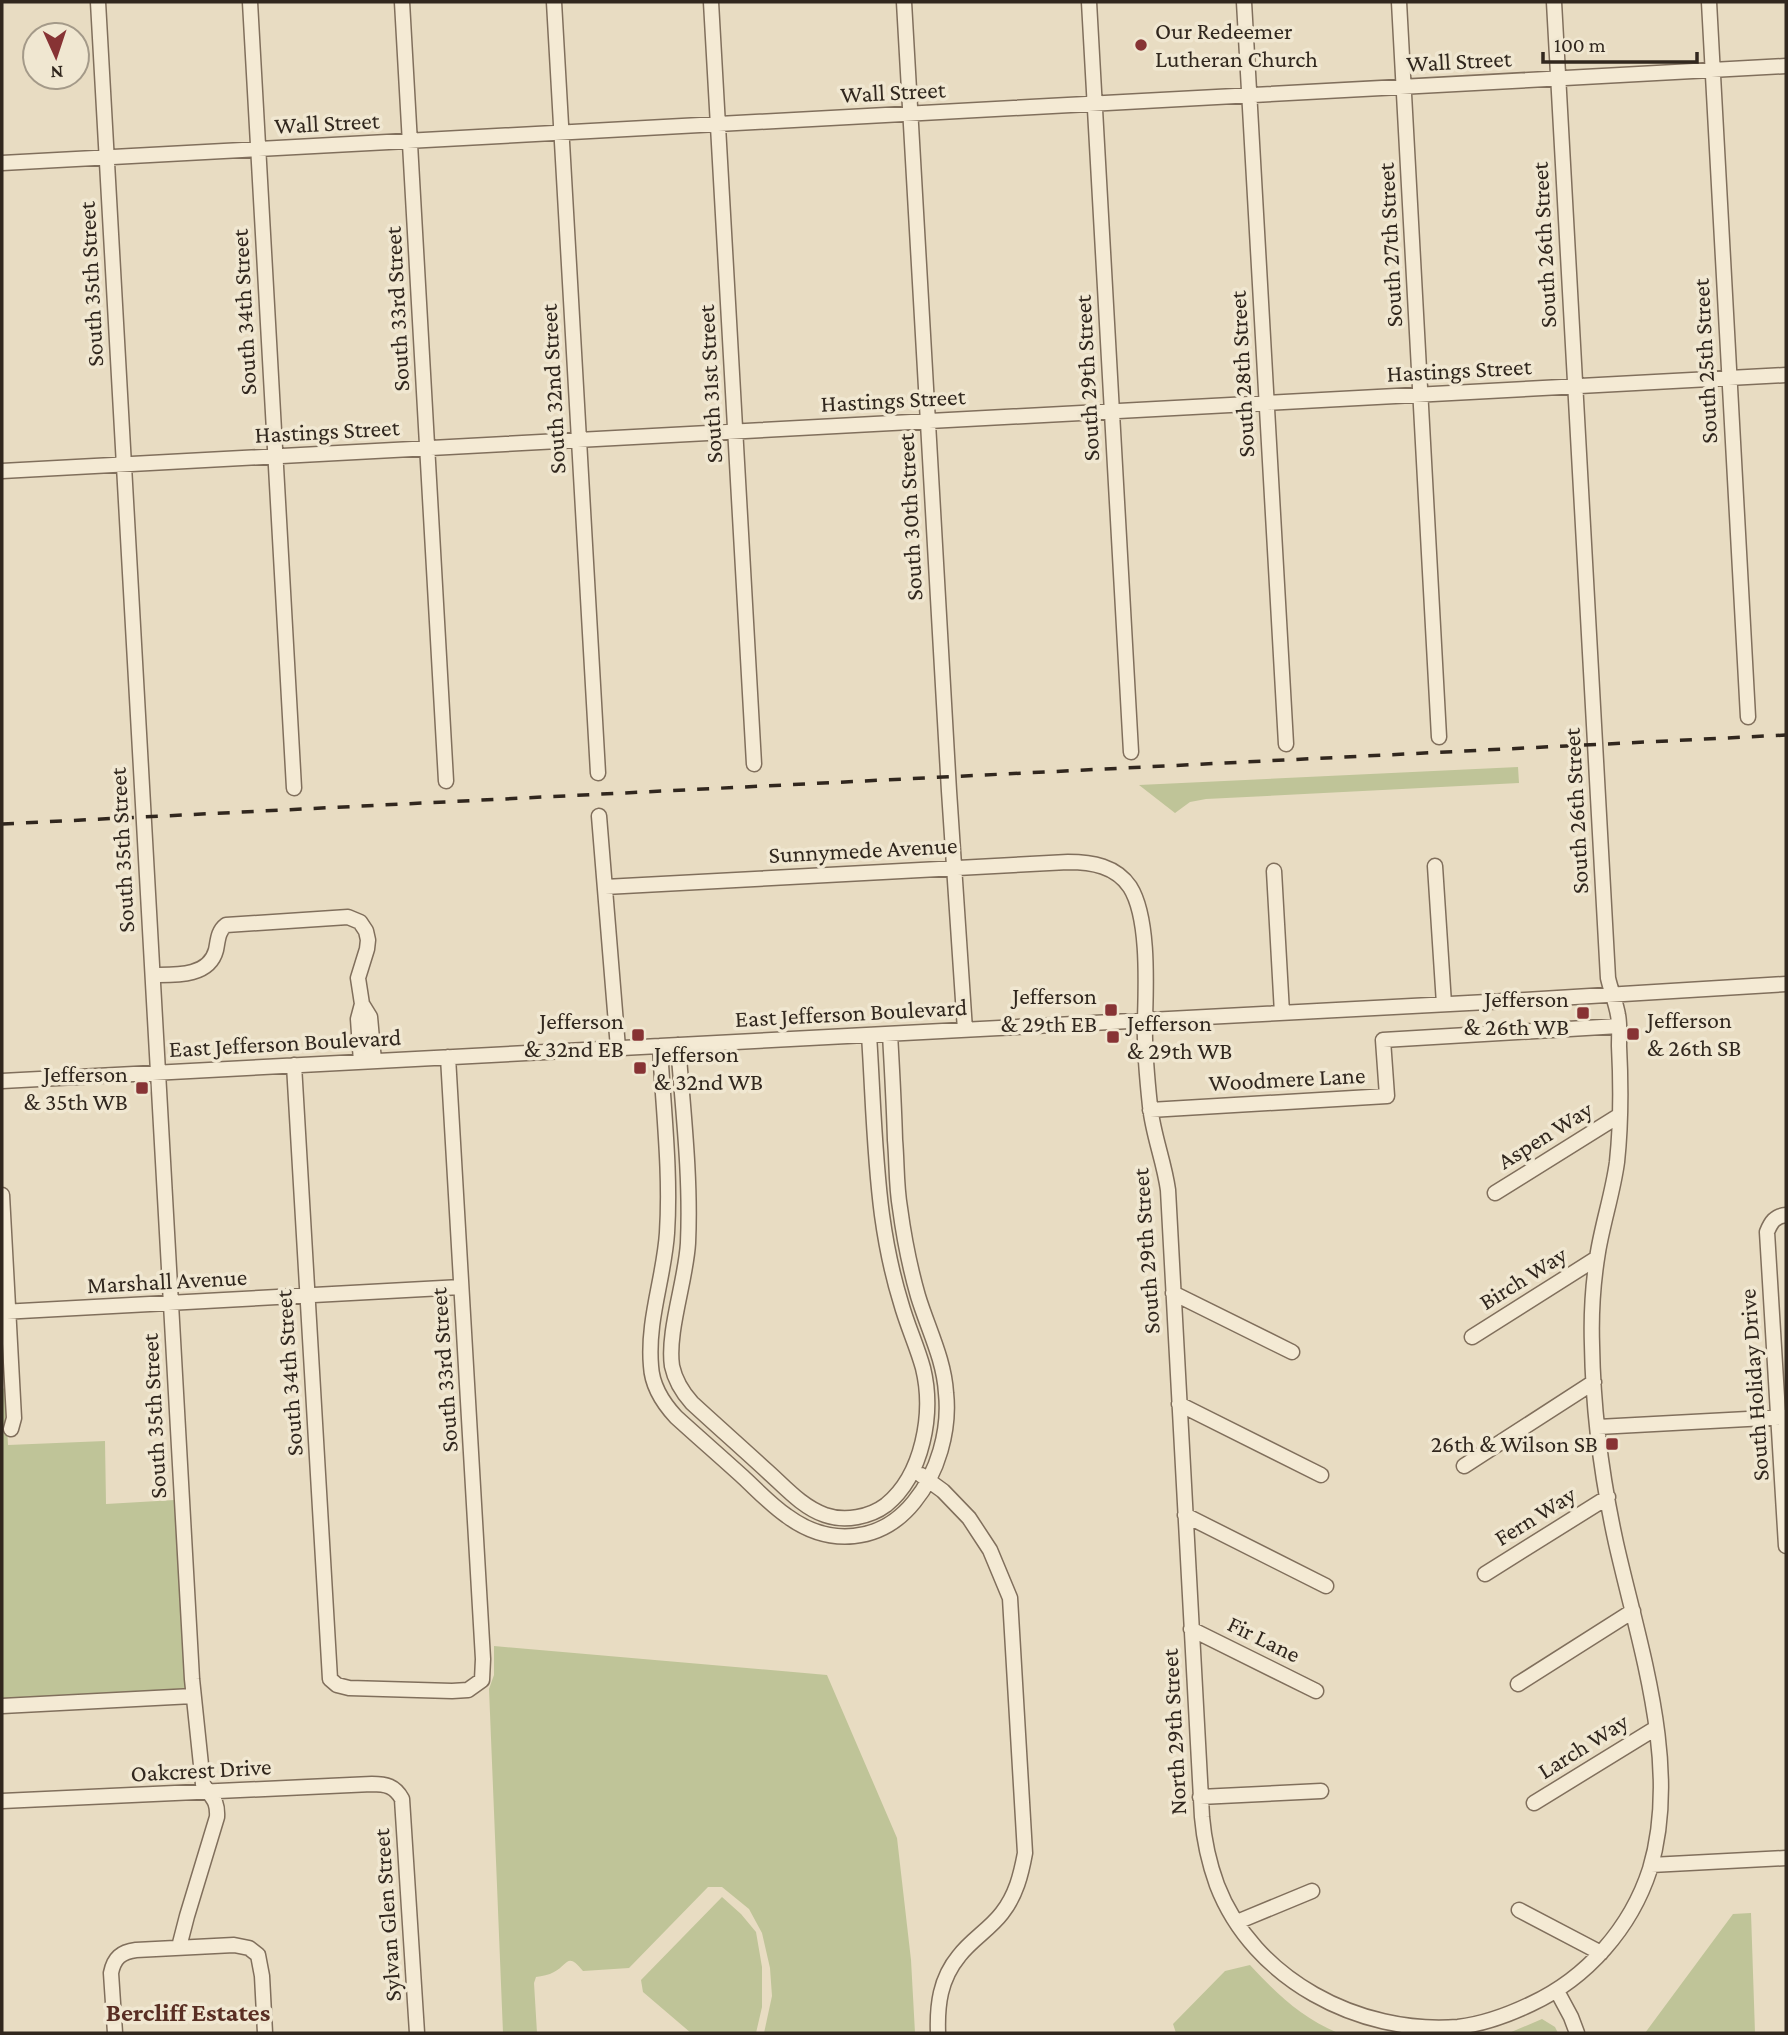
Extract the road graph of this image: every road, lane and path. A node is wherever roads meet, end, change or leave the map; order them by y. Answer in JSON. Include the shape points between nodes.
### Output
{"nodes":[{"id":1,"x":98,"y":2,"type":"edge"},
{"id":2,"x":250,"y":2,"type":"edge"},
{"id":3,"x":402,"y":2,"type":"edge"},
{"id":4,"x":554,"y":2,"type":"edge"},
{"id":5,"x":711,"y":2,"type":"edge"},
{"id":6,"x":904,"y":2,"type":"edge"},
{"id":7,"x":1089,"y":2,"type":"edge"},
{"id":8,"x":1244,"y":2,"type":"edge"},
{"id":9,"x":1399,"y":2,"type":"edge"},
{"id":10,"x":1554,"y":2,"type":"edge"},
{"id":11,"x":1709,"y":2,"type":"edge"},
{"id":12,"x":1786,"y":66,"type":"edge"},
{"id":13,"x":1713,"y":70,"type":"junction"},
{"id":14,"x":1558,"y":78,"type":"junction"},
{"id":15,"x":1404,"y":87,"type":"junction"},
{"id":16,"x":1249,"y":95,"type":"junction"},
{"id":17,"x":1095,"y":104,"type":"junction"},
{"id":18,"x":911,"y":113,"type":"junction"},
{"id":19,"x":718,"y":124,"type":"junction"},
{"id":20,"x":561,"y":133,"type":"junction"},
{"id":21,"x":410,"y":141,"type":"junction"},
{"id":22,"x":258,"y":149,"type":"junction"},
{"id":23,"x":106,"y":157,"type":"junction"},
{"id":24,"x":2,"y":163,"type":"edge"},
{"id":25,"x":1786,"y":375,"type":"edge"},
{"id":26,"x":1729,"y":378,"type":"junction"},
{"id":27,"x":1575,"y":386,"type":"junction"},
{"id":28,"x":1421,"y":395,"type":"junction"},
{"id":29,"x":1266,"y":403,"type":"junction"},
{"id":30,"x":1111,"y":411,"type":"junction"},
{"id":31,"x":928,"y":421,"type":"junction"},
{"id":32,"x":735,"y":431,"type":"junction"},
{"id":33,"x":579,"y":440,"type":"junction"},
{"id":34,"x":427,"y":449,"type":"junction"},
{"id":35,"x":275,"y":456,"type":"junction"},
{"id":36,"x":124,"y":464,"type":"junction"},
{"id":37,"x":2,"y":471,"type":"edge"},
{"id":38,"x":1748,"y":717,"type":"dead end"},
{"id":39,"x":1439,"y":737,"type":"dead end"},
{"id":40,"x":1286,"y":744,"type":"dead end"},
{"id":41,"x":1131,"y":752,"type":"dead end"},
{"id":42,"x":754,"y":764,"type":"dead end"},
{"id":43,"x":598,"y":773,"type":"dead end"},
{"id":44,"x":446,"y":781,"type":"dead end"},
{"id":45,"x":294,"y":788,"type":"dead end"},
{"id":46,"x":599,"y":816,"type":"dead end"},
{"id":47,"x":1436,"y":866,"type":"dead end"},
{"id":48,"x":954,"y":868,"type":"junction"},
{"id":49,"x":1274,"y":871,"type":"dead end"},
{"id":50,"x":1121,"y":877,"type":"joint"},
{"id":51,"x":605,"y":887,"type":"junction"},
{"id":52,"x":153,"y":975,"type":"junction"},
{"id":53,"x":1786,"y":984,"type":"edge"},
{"id":54,"x":1612,"y":995,"type":"junction"},
{"id":55,"x":1444,"y":1004,"type":"junction"},
{"id":56,"x":1282,"y":1013,"type":"junction"},
{"id":57,"x":1145,"y":1020,"type":"junction"},
{"id":58,"x":1619,"y":1026,"type":"junction"},
{"id":59,"x":965,"y":1030,"type":"junction"},
{"id":60,"x":890,"y":1034,"type":"junction"},
{"id":61,"x":869,"y":1035,"type":"junction"},
{"id":62,"x":678,"y":1045,"type":"junction"},
{"id":63,"x":660,"y":1046,"type":"junction"},
{"id":64,"x":618,"y":1048,"type":"junction"},
{"id":65,"x":448,"y":1057,"type":"junction"},
{"id":66,"x":367,"y":1061,"type":"junction"},
{"id":67,"x":294,"y":1065,"type":"junction"},
{"id":68,"x":158,"y":1073,"type":"junction"},
{"id":69,"x":2,"y":1081,"type":"edge"},
{"id":70,"x":1150,"y":1110,"type":"junction"},
{"id":71,"x":1620,"y":1115,"type":"junction"},
{"id":72,"x":1495,"y":1193,"type":"dead end"},
{"id":73,"x":2,"y":1195,"type":"edge"},
{"id":74,"x":1786,"y":1215,"type":"edge"},
{"id":75,"x":1597,"y":1258,"type":"junction"},
{"id":76,"x":461,"y":1287,"type":"junction"},
{"id":77,"x":1173,"y":1293,"type":"junction"},
{"id":78,"x":307,"y":1297,"type":"junction"},
{"id":79,"x":172,"y":1304,"type":"junction"},
{"id":80,"x":5,"y":1312,"type":"edge"},
{"id":81,"x":1472,"y":1337,"type":"dead end"},
{"id":82,"x":1292,"y":1352,"type":"dead end"},
{"id":83,"x":1594,"y":1382,"type":"junction"},
{"id":84,"x":1179,"y":1404,"type":"junction"},
{"id":85,"x":1782,"y":1417,"type":"edge"},
{"id":86,"x":1598,"y":1427,"type":"junction"},
{"id":87,"x":11,"y":1429,"type":"dead end"},
{"id":88,"x":1464,"y":1466,"type":"dead end"},
{"id":89,"x":912,"y":1469,"type":"junction"},
{"id":90,"x":1321,"y":1475,"type":"dead end"},
{"id":91,"x":928,"y":1480,"type":"junction"},
{"id":92,"x":1608,"y":1497,"type":"junction"},
{"id":93,"x":1185,"y":1515,"type":"junction"},
{"id":94,"x":1786,"y":1546,"type":"edge"},
{"id":95,"x":1485,"y":1574,"type":"dead end"},
{"id":96,"x":1326,"y":1586,"type":"dead end"},
{"id":97,"x":1633,"y":1611,"type":"junction"},
{"id":98,"x":1191,"y":1629,"type":"junction"},
{"id":99,"x":330,"y":1679,"type":"joint"},
{"id":100,"x":1518,"y":1684,"type":"dead end"},
{"id":101,"x":1316,"y":1690,"type":"dead end"},
{"id":102,"x":193,"y":1696,"type":"junction"},
{"id":103,"x":2,"y":1706,"type":"edge"},
{"id":104,"x":1656,"y":1728,"type":"junction"},
{"id":105,"x":1321,"y":1791,"type":"dead end"},
{"id":106,"x":208,"y":1793,"type":"junction"},
{"id":107,"x":399,"y":1794,"type":"joint"},
{"id":108,"x":1200,"y":1797,"type":"junction"},
{"id":109,"x":2,"y":1801,"type":"edge"},
{"id":110,"x":1534,"y":1803,"type":"dead end"},
{"id":111,"x":1786,"y":1858,"type":"edge"},
{"id":112,"x":1651,"y":1865,"type":"junction"},
{"id":113,"x":1312,"y":1891,"type":"dead end"},
{"id":114,"x":1519,"y":1910,"type":"dead end"},
{"id":115,"x":1237,"y":1922,"type":"junction"},
{"id":116,"x":179,"y":1947,"type":"junction"},
{"id":117,"x":1601,"y":1953,"type":"junction"},
{"id":118,"x":1557,"y":1991,"type":"junction"},
{"id":119,"x":115,"y":2033,"type":"edge"},
{"id":120,"x":265,"y":2033,"type":"edge"},
{"id":121,"x":417,"y":2033,"type":"edge"},
{"id":122,"x":938,"y":2033,"type":"edge"},
{"id":123,"x":1577,"y":2033,"type":"edge"}],
"edges":[{"from":1,"to":23,"type":"street","name":"South 35th Street"},
{"from":2,"to":22,"type":"street","name":"South 34th Street"},
{"from":3,"to":21,"type":"street","name":"South 33rd Street"},
{"from":4,"to":20,"type":"street","name":"South 32nd Street"},
{"from":5,"to":19,"type":"street","name":"South 31st Street"},
{"from":6,"to":18,"type":"street","name":"South 30th Street"},
{"from":7,"to":17,"type":"street","name":"South 29th Street"},
{"from":8,"to":16,"type":"street","name":"South 28th Street"},
{"from":9,"to":15,"type":"street","name":"South 27th Street"},
{"from":10,"to":14,"type":"street","name":"South 26th Street"},
{"from":11,"to":13,"type":"street","name":"South 25th Street"},
{"from":12,"to":13,"type":"street","name":"Wall Street"},
{"from":13,"to":14,"type":"street","name":"Wall Street"},
{"from":13,"to":26,"type":"street","name":"South 25th Street"},
{"from":14,"to":15,"type":"street","name":"Wall Street"},
{"from":14,"to":27,"type":"street","name":"South 26th Street"},
{"from":15,"to":16,"type":"street","name":"Wall Street"},
{"from":15,"to":28,"type":"street","name":"South 27th Street"},
{"from":16,"to":17,"type":"street","name":"Wall Street"},
{"from":16,"to":29,"type":"street","name":"South 28th Street"},
{"from":17,"to":18,"type":"street","name":"Wall Street"},
{"from":17,"to":30,"type":"street","name":"South 29th Street"},
{"from":18,"to":19,"type":"street","name":"Wall Street"},
{"from":18,"to":31,"type":"street","name":"South 30th Street"},
{"from":19,"to":20,"type":"street","name":"Wall Street"},
{"from":19,"to":32,"type":"street","name":"South 31st Street"},
{"from":20,"to":21,"type":"street","name":"Wall Street"},
{"from":20,"to":33,"type":"street","name":"South 32nd Street"},
{"from":21,"to":22,"type":"street","name":"Wall Street"},
{"from":21,"to":34,"type":"street","name":"South 33rd Street"},
{"from":22,"to":23,"type":"street","name":"Wall Street"},
{"from":22,"to":35,"type":"street","name":"South 34th Street"},
{"from":23,"to":24,"type":"street","name":"Wall Street"},
{"from":23,"to":36,"type":"street","name":"South 35th Street"},
{"from":25,"to":26,"type":"street","name":"Hastings Street"},
{"from":26,"to":27,"type":"street","name":"Hastings Street"},
{"from":26,"to":38,"type":"street","name":"South 25th Street"},
{"from":27,"to":28,"type":"street","name":"Hastings Street"},
{"from":27,"to":54,"type":"street","name":"South 26th Street"},
{"from":28,"to":29,"type":"street","name":"Hastings Street"},
{"from":28,"to":39,"type":"street","name":"South 27th Street"},
{"from":29,"to":30,"type":"street","name":"Hastings Street"},
{"from":29,"to":40,"type":"street","name":"South 28th Street"},
{"from":30,"to":31,"type":"street","name":"Hastings Street"},
{"from":30,"to":41,"type":"street","name":"South 29th Street"},
{"from":31,"to":32,"type":"street","name":"Hastings Street"},
{"from":31,"to":48,"type":"street","name":"South 30th Street"},
{"from":32,"to":33,"type":"street","name":"Hastings Street"},
{"from":32,"to":42,"type":"street","name":"South 31st Street"},
{"from":33,"to":34,"type":"street","name":"Hastings Street"},
{"from":33,"to":43,"type":"street","name":"South 32nd Street"},
{"from":34,"to":35,"type":"street","name":"Hastings Street"},
{"from":34,"to":44,"type":"street","name":"South 33rd Street"},
{"from":35,"to":36,"type":"street","name":"Hastings Street"},
{"from":35,"to":45,"type":"street","name":"South 34th Street"},
{"from":36,"to":37,"type":"street","name":"Hastings Street"},
{"from":36,"to":52,"type":"street","name":"South 35th Street"},
{"from":46,"to":51,"type":"street"},
{"from":47,"to":55,"type":"street"},
{"from":48,"to":50,"type":"street","name":"Sunnymede Avenue","via":[[1087,862]]},
{"from":48,"to":51,"type":"street","name":"Sunnymede Avenue"},
{"from":48,"to":59,"type":"street","name":"South 30th Street"},
{"from":49,"to":56,"type":"street"},
{"from":50,"to":57,"type":"street","name":"South 29th Street","via":[[1139,907]]},
{"from":51,"to":64,"type":"street"},
{"from":52,"to":66,"type":"street","via":[[203,968],[215,955],[220,931],[226,925],[348,917],[360,922],[368,940],[358,978],[362,1004],[358,1019]]},
{"from":52,"to":68,"type":"street","name":"South 35th Street"},
{"from":53,"to":54,"type":"street","name":"East Jefferson Boulevard"},
{"from":54,"to":55,"type":"street","name":"East Jefferson Boulevard"},
{"from":54,"to":58,"type":"street","name":"South 26th Street"},
{"from":55,"to":56,"type":"street","name":"East Jefferson Boulevard"},
{"from":56,"to":57,"type":"street","name":"East Jefferson Boulevard"},
{"from":57,"to":59,"type":"street","name":"East Jefferson Boulevard"},
{"from":57,"to":70,"type":"street","name":"South 29th Street"},
{"from":58,"to":70,"type":"street","name":"Woodmere Lane","via":[[1383,1041],[1387,1096]]},
{"from":58,"to":71,"type":"street","name":"South 26th Street"},
{"from":59,"to":60,"type":"street","name":"East Jefferson Boulevard"},
{"from":60,"to":61,"type":"street","name":"East Jefferson Boulevard"},
{"from":60,"to":91,"type":"street","via":[[900,1206],[918,1296],[947,1394],[942,1445]]},
{"from":61,"to":62,"type":"street","name":"East Jefferson Boulevard"},
{"from":61,"to":89,"type":"street","via":[[886,1240],[925,1381],[925,1431]]},
{"from":62,"to":63,"type":"street","name":"East Jefferson Boulevard"},
{"from":62,"to":89,"type":"street","via":[[688,1219],[672,1366],[684,1394],[804,1505],[827,1516],[852,1518],[882,1507],[905,1484]]},
{"from":63,"to":64,"type":"street","name":"East Jefferson Boulevard"},
{"from":63,"to":91,"type":"street","via":[[668,1204],[665,1256],[650,1344],[654,1381],[667,1407],[787,1517],[820,1533],[856,1536],[891,1524],[905,1513]]},
{"from":64,"to":65,"type":"street","name":"East Jefferson Boulevard"},
{"from":65,"to":66,"type":"street","name":"East Jefferson Boulevard"},
{"from":65,"to":76,"type":"street","name":"South 33rd Street"},
{"from":66,"to":67,"type":"street","name":"East Jefferson Boulevard"},
{"from":67,"to":68,"type":"street","name":"East Jefferson Boulevard"},
{"from":67,"to":78,"type":"street","name":"South 34th Street"},
{"from":68,"to":69,"type":"street","name":"East Jefferson Boulevard"},
{"from":68,"to":79,"type":"street","name":"South 35th Street"},
{"from":70,"to":77,"type":"street","name":"South 29th Street","via":[[1166,1175]]},
{"from":71,"to":72,"type":"street","name":"Aspen Way"},
{"from":71,"to":75,"type":"street","name":"South 26th Street","via":[[1614,1178]]},
{"from":73,"to":80,"type":"street"},
{"from":74,"to":85,"type":"street","name":"South Holiday Drive","via":[[1771,1222],[1767,1232]]},
{"from":75,"to":81,"type":"street","name":"Birch Way"},
{"from":75,"to":83,"type":"street","name":"South 26th Street","via":[[1592,1316]]},
{"from":76,"to":78,"type":"street","name":"Marshall Avenue"},
{"from":76,"to":99,"type":"street","name":"South 33rd Street","via":[[482,1681],[468,1690],[452,1691],[349,1688]]},
{"from":77,"to":82,"type":"street"},
{"from":77,"to":84,"type":"street","name":"South 29th Street"},
{"from":78,"to":79,"type":"street","name":"Marshall Avenue"},
{"from":78,"to":99,"type":"street","name":"South 34th Street"},
{"from":79,"to":80,"type":"street","name":"Marshall Avenue"},
{"from":79,"to":102,"type":"street","name":"South 35th Street"},
{"from":80,"to":87,"type":"street"},
{"from":83,"to":86,"type":"street","name":"South 26th Street"},
{"from":83,"to":88,"type":"street"},
{"from":84,"to":90,"type":"street"},
{"from":84,"to":93,"type":"street","name":"South 29th Street"},
{"from":85,"to":86,"type":"street"},
{"from":85,"to":94,"type":"street","name":"South Holiday Drive"},
{"from":86,"to":92,"type":"street","name":"South 26th Street"},
{"from":89,"to":91,"type":"street"},
{"from":91,"to":122,"type":"street","via":[[969,1518],[990,1550],[1010,1598],[1025,1853],[1012,1898],[991,1926],[959,1955],[943,1986]]},
{"from":92,"to":95,"type":"street","name":"Fern Way"},
{"from":92,"to":97,"type":"street","name":"South 26th Street"},
{"from":93,"to":96,"type":"street"},
{"from":93,"to":98,"type":"street","name":"South 29th Street"},
{"from":97,"to":100,"type":"street"},
{"from":97,"to":104,"type":"street","name":"South 26th Street"},
{"from":98,"to":101,"type":"street","name":"Fir Lane"},
{"from":98,"to":108,"type":"street","name":"North 29th Street"},
{"from":102,"to":103,"type":"street"},
{"from":102,"to":106,"type":"street","name":"South 35th Street","via":[[203,1784]]},
{"from":104,"to":110,"type":"street","name":"Larch Way"},
{"from":104,"to":112,"type":"street","name":"South 26th Street","via":[[1661,1804]]},
{"from":105,"to":108,"type":"street"},
{"from":106,"to":107,"type":"street","name":"Oakcrest Drive","via":[[384,1784]]},
{"from":106,"to":109,"type":"street","name":"Oakcrest Drive"},
{"from":106,"to":116,"type":"street","name":"South 35th Street","via":[[218,1807],[217,1817]]},
{"from":107,"to":121,"type":"street","name":"Sylvan Glen Street"},
{"from":108,"to":115,"type":"street","name":"North 29th Street","via":[[1203,1832],[1218,1887]]},
{"from":111,"to":112,"type":"street"},
{"from":112,"to":117,"type":"street","name":"South 26th Street","via":[[1627,1918]]},
{"from":113,"to":115,"type":"street"},
{"from":114,"to":117,"type":"street"},
{"from":115,"to":118,"type":"street","name":"North 29th Street","via":[[1266,1960],[1289,1980],[1363,2019],[1390,2025],[1456,2028],[1482,2023]]},
{"from":116,"to":119,"type":"street","via":[[118,1956],[111,1973]]},
{"from":116,"to":120,"type":"street","via":[[234,1945],[255,1951],[260,1962]]},
{"from":117,"to":118,"type":"street","name":"South 26th Street"},
{"from":118,"to":123,"type":"street"}]}
